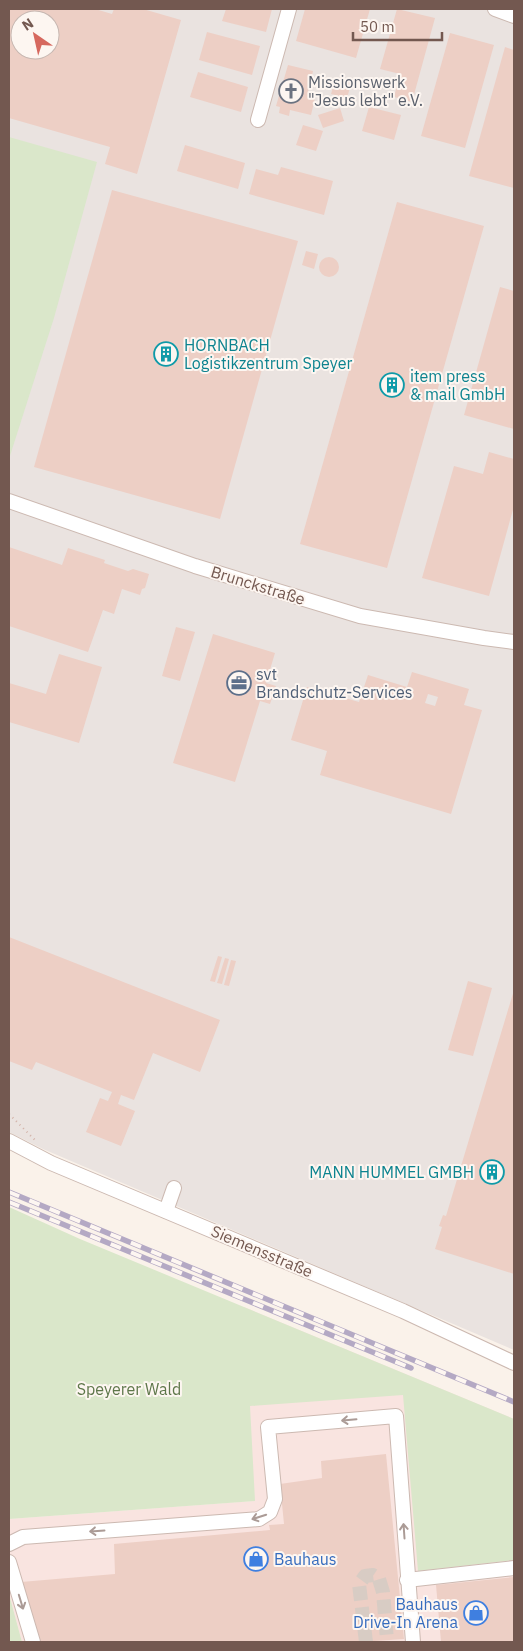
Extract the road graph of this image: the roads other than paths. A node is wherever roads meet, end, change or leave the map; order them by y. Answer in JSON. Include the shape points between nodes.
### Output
{"nodes":[{"id":1,"x":289,"y":9,"type":"edge"},
{"id":2,"x":495,"y":9,"type":"edge"},
{"id":3,"x":514,"y":16,"type":"edge"},
{"id":4,"x":258,"y":120,"type":"dead end"},
{"id":5,"x":9,"y":501,"type":"edge"},
{"id":6,"x":514,"y":642,"type":"edge"},
{"id":7,"x":9,"y":1142,"type":"edge"},
{"id":8,"x":174,"y":1188,"type":"dead end"},
{"id":9,"x":166,"y":1211,"type":"junction"},
{"id":10,"x":514,"y":1363,"type":"edge"},
{"id":11,"x":9,"y":1544,"type":"edge"},
{"id":12,"x":9,"y":1562,"type":"edge"},
{"id":13,"x":514,"y":1568,"type":"edge"},
{"id":14,"x":407,"y":1580,"type":"junction"},
{"id":15,"x":33,"y":1642,"type":"edge"},
{"id":16,"x":413,"y":1642,"type":"edge"}],
"edges":[{"from":1,"to":4,"type":"street"},
{"from":2,"to":3,"type":"street"},
{"from":5,"to":6,"type":"street","name":"Brunckstraße","via":[[195,566],[360,616]]},
{"from":7,"to":9,"type":"street","name":"Siemensstraße"},
{"from":8,"to":9,"type":"street"},
{"from":9,"to":10,"type":"street","name":"Siemensstraße","via":[[403,1311]]},
{"from":14,"to":11,"type":"street","one_way":true,"via":[[396,1416],[268,1427],[275,1498],[270,1512],[259,1519],[23,1537]]},
{"from":12,"to":15,"type":"street","one_way":true},
{"from":13,"to":14,"type":"street"},
{"from":14,"to":16,"type":"street"}]}
